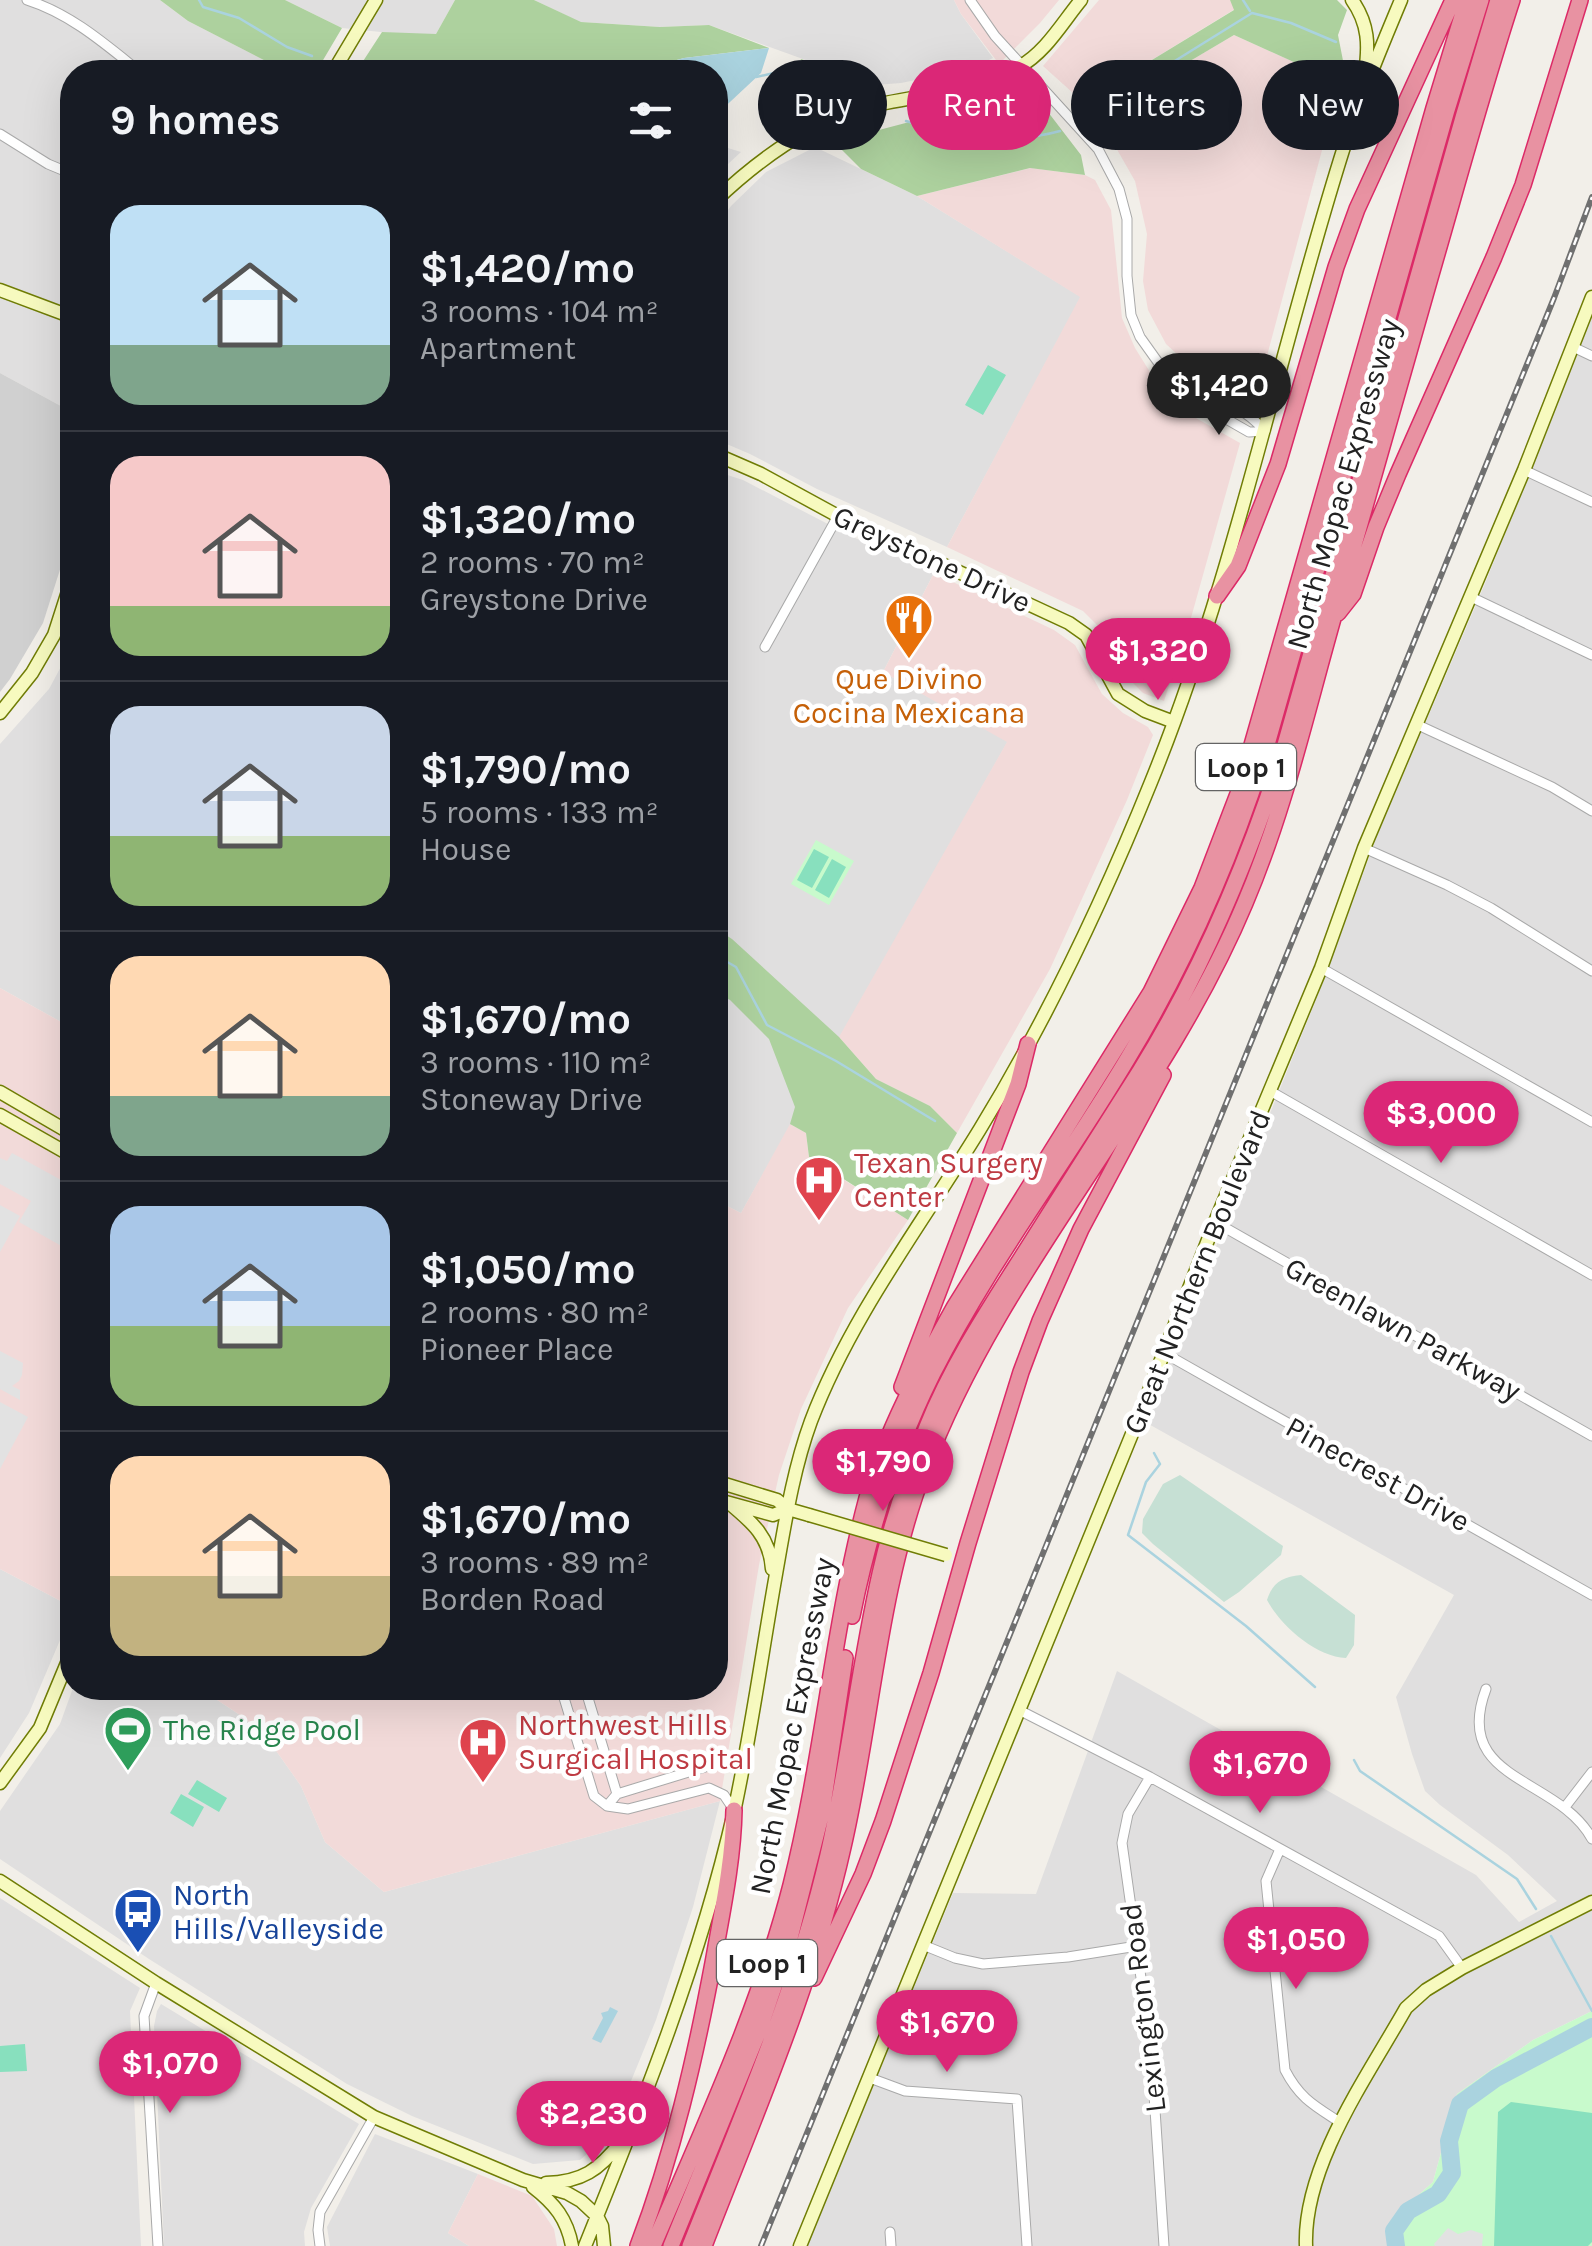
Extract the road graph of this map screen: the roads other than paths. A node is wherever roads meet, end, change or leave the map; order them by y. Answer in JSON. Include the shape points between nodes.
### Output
{"nodes":[{"id":1,"x":27,"y":0,"type":"edge"},
{"id":2,"x":376,"y":0,"type":"edge"},
{"id":3,"x":970,"y":0,"type":"edge"},
{"id":4,"x":1081,"y":0,"type":"edge"},
{"id":5,"x":1352,"y":0,"type":"edge"},
{"id":6,"x":1401,"y":0,"type":"edge"},
{"id":7,"x":1453,"y":0,"type":"edge"},
{"id":8,"x":1467,"y":0,"type":"edge"},
{"id":9,"x":1481,"y":0,"type":"edge"},
{"id":10,"x":1498,"y":0,"type":"edge"},
{"id":11,"x":1512,"y":0,"type":"edge"},
{"id":12,"x":1580,"y":0,"type":"edge"},
{"id":13,"x":125,"y":60,"type":"edge"},
{"id":14,"x":340,"y":60,"type":"edge"},
{"id":15,"x":1016,"y":60,"type":"edge"},
{"id":16,"x":1029,"y":60,"type":"edge"},
{"id":17,"x":1366,"y":60,"type":"edge"},
{"id":18,"x":1377,"y":60,"type":"edge"},
{"id":19,"x":1051,"y":98,"type":"edge"},
{"id":20,"x":907,"y":100,"type":"edge"},
{"id":21,"x":0,"y":134,"type":"edge"},
{"id":22,"x":1345,"y":150,"type":"edge"},
{"id":23,"x":60,"y":169,"type":"edge"},
{"id":24,"x":728,"y":189,"type":"edge"},
{"id":25,"x":0,"y":290,"type":"edge"},
{"id":26,"x":1592,"y":297,"type":"edge"},
{"id":27,"x":60,"y":312,"type":"edge"},
{"id":28,"x":1573,"y":347,"type":"junction"},
{"id":29,"x":1592,"y":356,"type":"edge"},
{"id":30,"x":1265,"y":431,"type":"junction"},
{"id":31,"x":728,"y":460,"type":"edge"},
{"id":32,"x":1524,"y":470,"type":"junction"},
{"id":33,"x":1592,"y":502,"type":"edge"},
{"id":34,"x":838,"y":516,"type":"junction"},
{"id":35,"x":1217,"y":596,"type":"junction"},
{"id":36,"x":1472,"y":597,"type":"junction"},
{"id":37,"x":60,"y":616,"type":"edge"},
{"id":38,"x":1332,"y":620,"type":"junction"},
{"id":39,"x":765,"y":647,"type":"dead end"},
{"id":40,"x":1592,"y":654,"type":"edge"},
{"id":41,"x":0,"y":713,"type":"edge"},
{"id":42,"x":1174,"y":722,"type":"junction"},
{"id":43,"x":1418,"y":725,"type":"junction"},
{"id":44,"x":1592,"y":811,"type":"edge"},
{"id":45,"x":1364,"y":848,"type":"junction"},
{"id":46,"x":1320,"y":968,"type":"junction"},
{"id":47,"x":1592,"y":971,"type":"edge"},
{"id":48,"x":1180,"y":1034,"type":"junction"},
{"id":49,"x":1028,"y":1044,"type":"junction"},
{"id":50,"x":1270,"y":1090,"type":"junction"},
{"id":51,"x":0,"y":1092,"type":"edge"},
{"id":52,"x":14,"y":1100,"type":"junction"},
{"id":53,"x":2,"y":1119,"type":"edge"},
{"id":54,"x":1592,"y":1122,"type":"edge"},
{"id":55,"x":60,"y":1127,"type":"edge"},
{"id":56,"x":60,"y":1150,"type":"edge"},
{"id":57,"x":1215,"y":1222,"type":"junction"},
{"id":58,"x":1592,"y":1275,"type":"edge"},
{"id":59,"x":1164,"y":1353,"type":"junction"},
{"id":60,"x":892,"y":1430,"type":"junction"},
{"id":61,"x":1592,"y":1436,"type":"edge"},
{"id":62,"x":728,"y":1485,"type":"edge"},
{"id":63,"x":728,"y":1503,"type":"edge"},
{"id":64,"x":728,"y":1505,"type":"edge"},
{"id":65,"x":788,"y":1509,"type":"junction"},
{"id":66,"x":963,"y":1560,"type":"junction"},
{"id":67,"x":774,"y":1589,"type":"junction"},
{"id":68,"x":1592,"y":1594,"type":"edge"},
{"id":69,"x":60,"y":1680,"type":"edge"},
{"id":70,"x":1486,"y":1689,"type":"dead end"},
{"id":71,"x":566,"y":1700,"type":"edge"},
{"id":72,"x":589,"y":1700,"type":"edge"},
{"id":73,"x":1018,"y":1710,"type":"junction"},
{"id":74,"x":744,"y":1755,"type":"junction"},
{"id":75,"x":1592,"y":1772,"type":"edge"},
{"id":76,"x":827,"y":1773,"type":"junction"},
{"id":77,"x":1150,"y":1777,"type":"junction"},
{"id":78,"x":0,"y":1783,"type":"edge"},
{"id":79,"x":617,"y":1794,"type":"junction"},
{"id":80,"x":608,"y":1806,"type":"junction"},
{"id":81,"x":1564,"y":1808,"type":"junction"},
{"id":82,"x":734,"y":1810,"type":"junction"},
{"id":83,"x":1592,"y":1839,"type":"edge"},
{"id":84,"x":1280,"y":1849,"type":"junction"},
{"id":85,"x":796,"y":1862,"type":"junction"},
{"id":86,"x":0,"y":1881,"type":"edge"},
{"id":87,"x":1592,"y":1902,"type":"edge"},
{"id":88,"x":923,"y":1945,"type":"junction"},
{"id":89,"x":1137,"y":1946,"type":"junction"},
{"id":90,"x":1462,"y":1968,"type":"junction"},
{"id":91,"x":156,"y":1983,"type":"junction"},
{"id":92,"x":801,"y":1998,"type":"junction"},
{"id":93,"x":870,"y":2078,"type":"junction"},
{"id":94,"x":374,"y":2117,"type":"junction"},
{"id":95,"x":1341,"y":2123,"type":"junction"},
{"id":96,"x":630,"y":2131,"type":"junction"},
{"id":97,"x":523,"y":2180,"type":"junction"},
{"id":98,"x":597,"y":2216,"type":"junction"},
{"id":99,"x":890,"y":2232,"type":"dead end"},
{"id":100,"x":158,"y":2246,"type":"edge"},
{"id":101,"x":320,"y":2246,"type":"edge"},
{"id":102,"x":572,"y":2246,"type":"edge"},
{"id":103,"x":585,"y":2246,"type":"edge"},
{"id":104,"x":604,"y":2246,"type":"edge"},
{"id":105,"x":638,"y":2246,"type":"edge"},
{"id":106,"x":653,"y":2246,"type":"edge"},
{"id":107,"x":671,"y":2246,"type":"edge"},
{"id":108,"x":690,"y":2246,"type":"edge"},
{"id":109,"x":704,"y":2246,"type":"edge"},
{"id":110,"x":800,"y":2246,"type":"edge"},
{"id":111,"x":891,"y":2246,"type":"edge"},
{"id":112,"x":1028,"y":2246,"type":"edge"},
{"id":113,"x":1164,"y":2246,"type":"edge"},
{"id":114,"x":1306,"y":2246,"type":"edge"}],
"edges":[{"from":1,"to":13,"type":"street","via":[[88,30]]},
{"from":2,"to":14,"type":"street"},
{"from":3,"to":15,"type":"street"},
{"from":4,"to":16,"type":"street"},
{"from":5,"to":17,"type":"street","via":[[1366,24]]},
{"from":6,"to":18,"type":"street"},
{"from":7,"to":35,"type":"highway","via":[[1357,209],[1278,464],[1238,566]]},
{"from":8,"to":60,"type":"highway","name":"North Mopac Expressway","number":"Loop 1","via":[[1254,742],[1215,856],[1151,992],[955,1306]]},
{"from":9,"to":76,"type":"highway","via":[[1232,848],[1161,1001],[966,1314],[913,1417],[862,1574]]},
{"from":10,"to":108,"type":"highway","via":[[1283,752],[1228,904],[1142,1068],[965,1349],[910,1471],[880,1571],[813,1914]]},
{"from":11,"to":38,"type":"highway","name":"North Mopac Expressway","number":"Loop 1"},
{"from":12,"to":38,"type":"highway","via":[[1501,239],[1390,492],[1353,594]]},
{"from":19,"to":30,"type":"street","via":[[1098,150],[1120,190],[1131,316],[1140,337],[1180,383],[1253,417]]},
{"from":20,"to":24,"type":"street","via":[[836,117],[774,151]]},
{"from":21,"to":23,"type":"street"},
{"from":22,"to":30,"type":"street"},
{"from":25,"to":27,"type":"street"},
{"from":26,"to":28,"type":"street","name":"Great Northern Boulevard"},
{"from":28,"to":29,"type":"street"},
{"from":28,"to":32,"type":"street","name":"Great Northern Boulevard"},
{"from":30,"to":35,"type":"street"},
{"from":31,"to":34,"type":"street","name":"Greystone Drive"},
{"from":32,"to":33,"type":"street"},
{"from":32,"to":36,"type":"street","name":"Great Northern Boulevard"},
{"from":34,"to":39,"type":"street"},
{"from":34,"to":42,"type":"street","name":"Greystone Drive","via":[[1068,623],[1086,636],[1118,694]]},
{"from":35,"to":42,"type":"street"},
{"from":36,"to":40,"type":"street"},
{"from":36,"to":43,"type":"street","name":"Great Northern Boulevard"},
{"from":37,"to":41,"type":"street","via":[[32,673]]},
{"from":38,"to":48,"type":"highway","name":"North Mopac Expressway","number":"Loop 1","via":[[1270,838]]},
{"from":42,"to":49,"type":"street","via":[[1097,906]]},
{"from":43,"to":44,"type":"street"},
{"from":43,"to":45,"type":"street","name":"Great Northern Boulevard"},
{"from":45,"to":46,"type":"street","name":"Great Northern Boulevard"},
{"from":45,"to":47,"type":"street","via":[[1491,908]]},
{"from":46,"to":50,"type":"street","name":"Great Northern Boulevard"},
{"from":46,"to":54,"type":"street"},
{"from":48,"to":66,"type":"highway","via":[[1046,1306]]},
{"from":48,"to":92,"type":"highway","name":"North Mopac Expressway","number":"Loop 1","via":[[990,1332],[922,1474],[894,1568],[844,1844]]},
{"from":49,"to":60,"type":"highway"},
{"from":49,"to":65,"type":"street","via":[[845,1348],[810,1425]]},
{"from":50,"to":57,"type":"street","name":"Great Northern Boulevard"},
{"from":50,"to":58,"type":"street"},
{"from":51,"to":52,"type":"street"},
{"from":52,"to":53,"type":"street"},
{"from":52,"to":55,"type":"street"},
{"from":53,"to":56,"type":"street"},
{"from":57,"to":59,"type":"street","name":"Great Northern Boulevard"},
{"from":57,"to":61,"type":"street","name":"Greenlawn Parkway"},
{"from":59,"to":68,"type":"street","name":"Pinecrest Drive"},
{"from":59,"to":73,"type":"street","name":"Great Northern Boulevard"},
{"from":60,"to":85,"type":"highway","name":"North Mopac Expressway","number":"Loop 1","via":[[853,1561]]},
{"from":62,"to":65,"type":"street"},
{"from":63,"to":65,"type":"street","via":[[773,1515]]},
{"from":64,"to":67,"type":"street","via":[[764,1538]]},
{"from":65,"to":66,"type":"street","bridge":true},
{"from":65,"to":67,"type":"street"},
{"from":66,"to":92,"type":"highway","via":[[883,1820],[819,1972]]},
{"from":67,"to":74,"type":"street"},
{"from":69,"to":78,"type":"street","via":[[40,1728]]},
{"from":70,"to":81,"type":"street","via":[[1478,1708],[1486,1752]]},
{"from":71,"to":80,"type":"street","via":[[594,1796]]},
{"from":72,"to":79,"type":"street"},
{"from":73,"to":77,"type":"street"},
{"from":73,"to":88,"type":"street","name":"Great Northern Boulevard"},
{"from":74,"to":79,"type":"street"},
{"from":74,"to":82,"type":"street"},
{"from":75,"to":81,"type":"street"},
{"from":76,"to":85,"type":"highway"},
{"from":76,"to":107,"type":"highway","via":[[807,1878],[774,1990]]},
{"from":77,"to":84,"type":"street"},
{"from":77,"to":89,"type":"street","name":"Lexington Road","via":[[1128,1814],[1122,1843]]},
{"from":79,"to":80,"type":"street"},
{"from":80,"to":82,"type":"street","via":[[628,1808],[709,1788]]},
{"from":81,"to":83,"type":"street"},
{"from":82,"to":96,"type":"street","via":[[682,1994]]},
{"from":82,"to":105,"type":"highway","via":[[698,2042]]},
{"from":84,"to":90,"type":"street","via":[[1439,1936]]},
{"from":84,"to":95,"type":"street","via":[[1266,1881],[1285,2070],[1309,2104]]},
{"from":85,"to":106,"type":"highway","name":"North Mopac Expressway","number":"Loop 1","via":[[753,2004]]},
{"from":86,"to":91,"type":"street"},
{"from":87,"to":90,"type":"street"},
{"from":88,"to":89,"type":"street","via":[[983,1964]]},
{"from":88,"to":93,"type":"street","name":"Great Northern Boulevard"},
{"from":89,"to":113,"type":"street","name":"Lexington Road"},
{"from":90,"to":95,"type":"street","via":[[1406,2008]]},
{"from":91,"to":94,"type":"street"},
{"from":91,"to":100,"type":"street","via":[[144,2016]]},
{"from":92,"to":109,"type":"highway","name":"North Mopac Expressway","number":"Loop 1"},
{"from":93,"to":110,"type":"street","name":"Great Northern Boulevard"},
{"from":93,"to":112,"type":"street","via":[[905,2091],[1017,2100]]},
{"from":94,"to":97,"type":"street"},
{"from":94,"to":101,"type":"street","via":[[320,2212]]},
{"from":95,"to":114,"type":"street","via":[[1317,2174]]},
{"from":96,"to":97,"type":"street","via":[[604,2163],[583,2176]]},
{"from":96,"to":98,"type":"street"},
{"from":97,"to":98,"type":"street","via":[[567,2193]]},
{"from":97,"to":102,"type":"street","via":[[560,2212]]},
{"from":98,"to":103,"type":"street"},
{"from":98,"to":104,"type":"street"},
{"from":99,"to":111,"type":"street"}]}
